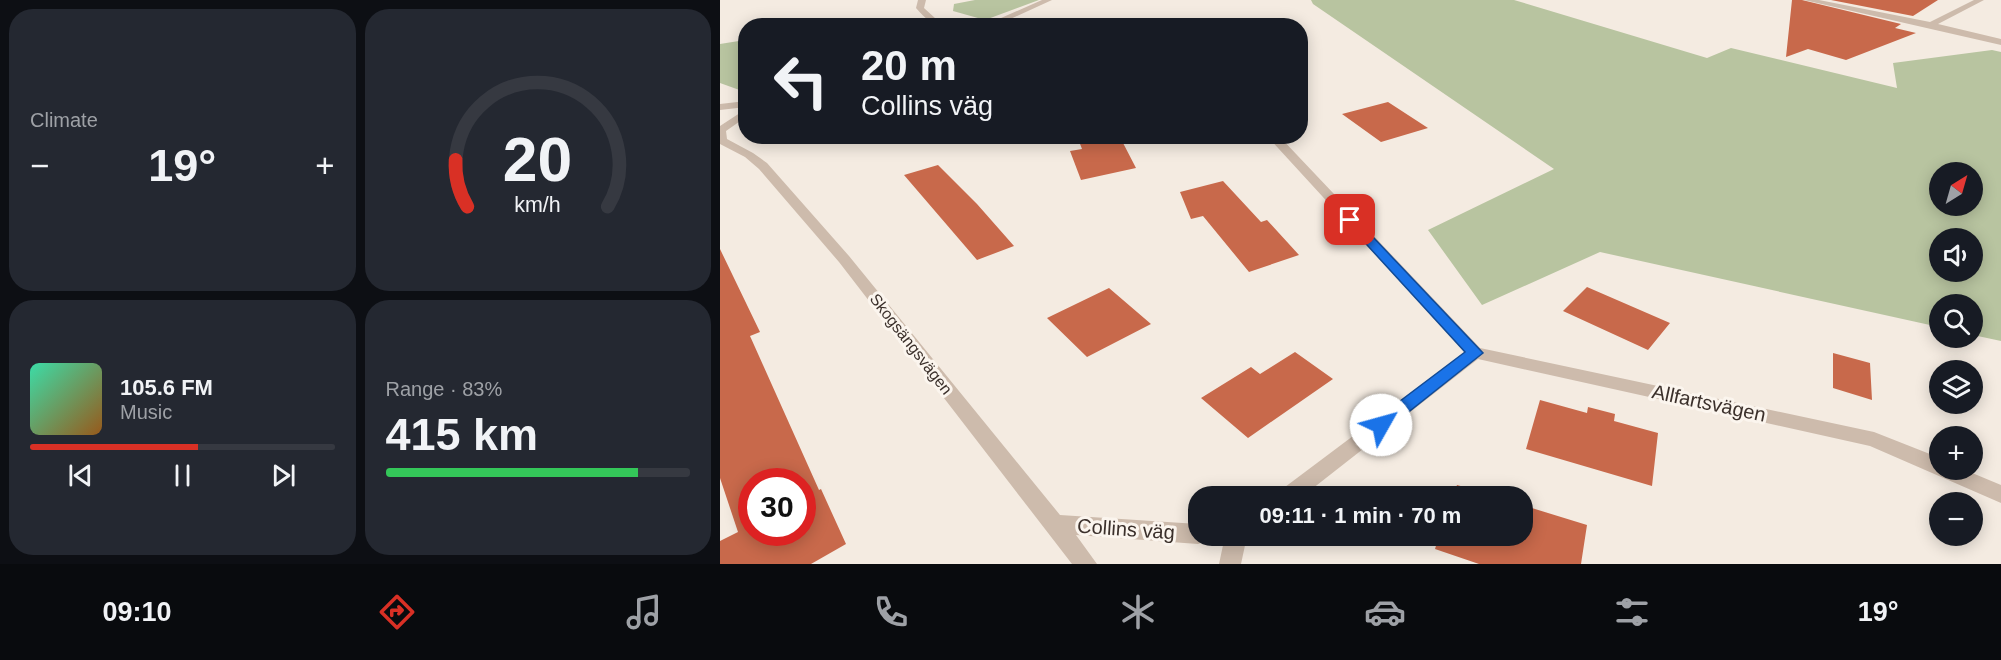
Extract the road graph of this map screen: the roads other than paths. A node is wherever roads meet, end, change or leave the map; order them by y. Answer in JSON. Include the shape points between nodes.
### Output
{"nodes":[{"id":1,"x":922,"y":0,"type":"edge"},
{"id":2,"x":1048,"y":0,"type":"edge"},
{"id":3,"x":1808,"y":0,"type":"edge"},
{"id":4,"x":1980,"y":0,"type":"edge"},
{"id":5,"x":930,"y":18,"type":"edge"},
{"id":6,"x":1006,"y":18,"type":"edge"},
{"id":7,"x":1931,"y":25,"type":"junction"},
{"id":8,"x":2001,"y":42,"type":"edge"},
{"id":9,"x":738,"y":105,"type":"edge"},
{"id":10,"x":720,"y":107,"type":"edge"},
{"id":11,"x":738,"y":118,"type":"edge"},
{"id":12,"x":721,"y":140,"type":"edge"},
{"id":13,"x":1279,"y":144,"type":"edge"},
{"id":14,"x":1475,"y":353,"type":"junction"},
{"id":15,"x":1929,"y":462,"type":"edge"},
{"id":16,"x":1968,"y":480,"type":"edge"},
{"id":17,"x":1301,"y":486,"type":"edge"},
{"id":18,"x":2001,"y":494,"type":"edge"},
{"id":19,"x":1054,"y":524,"type":"junction"},
{"id":20,"x":1188,"y":533,"type":"edge"},
{"id":21,"x":1234,"y":546,"type":"edge"},
{"id":22,"x":1086,"y":564,"type":"edge"},
{"id":23,"x":1230,"y":564,"type":"edge"}],
"edges":[{"from":1,"to":5,"type":"street","via":[[920,8]]},
{"from":2,"to":6,"type":"street"},
{"from":3,"to":7,"type":"street"},
{"from":4,"to":7,"type":"street"},
{"from":7,"to":8,"type":"street"},
{"from":9,"to":10,"type":"street"},
{"from":11,"to":12,"type":"street","via":[[722,130]]},
{"from":12,"to":19,"type":"street","name":"Skogsängsvägen","via":[[763,166],[844,259]]},
{"from":13,"to":14,"type":"street"},
{"from":14,"to":15,"type":"street","name":"Allfartsvägen","via":[[1874,438]]},
{"from":14,"to":17,"type":"street"},
{"from":16,"to":18,"type":"street"},
{"from":19,"to":20,"type":"street","name":"Collins väg"},
{"from":19,"to":22,"type":"street","name":"Skogsängsvägen"},
{"from":21,"to":23,"type":"street"}]}
